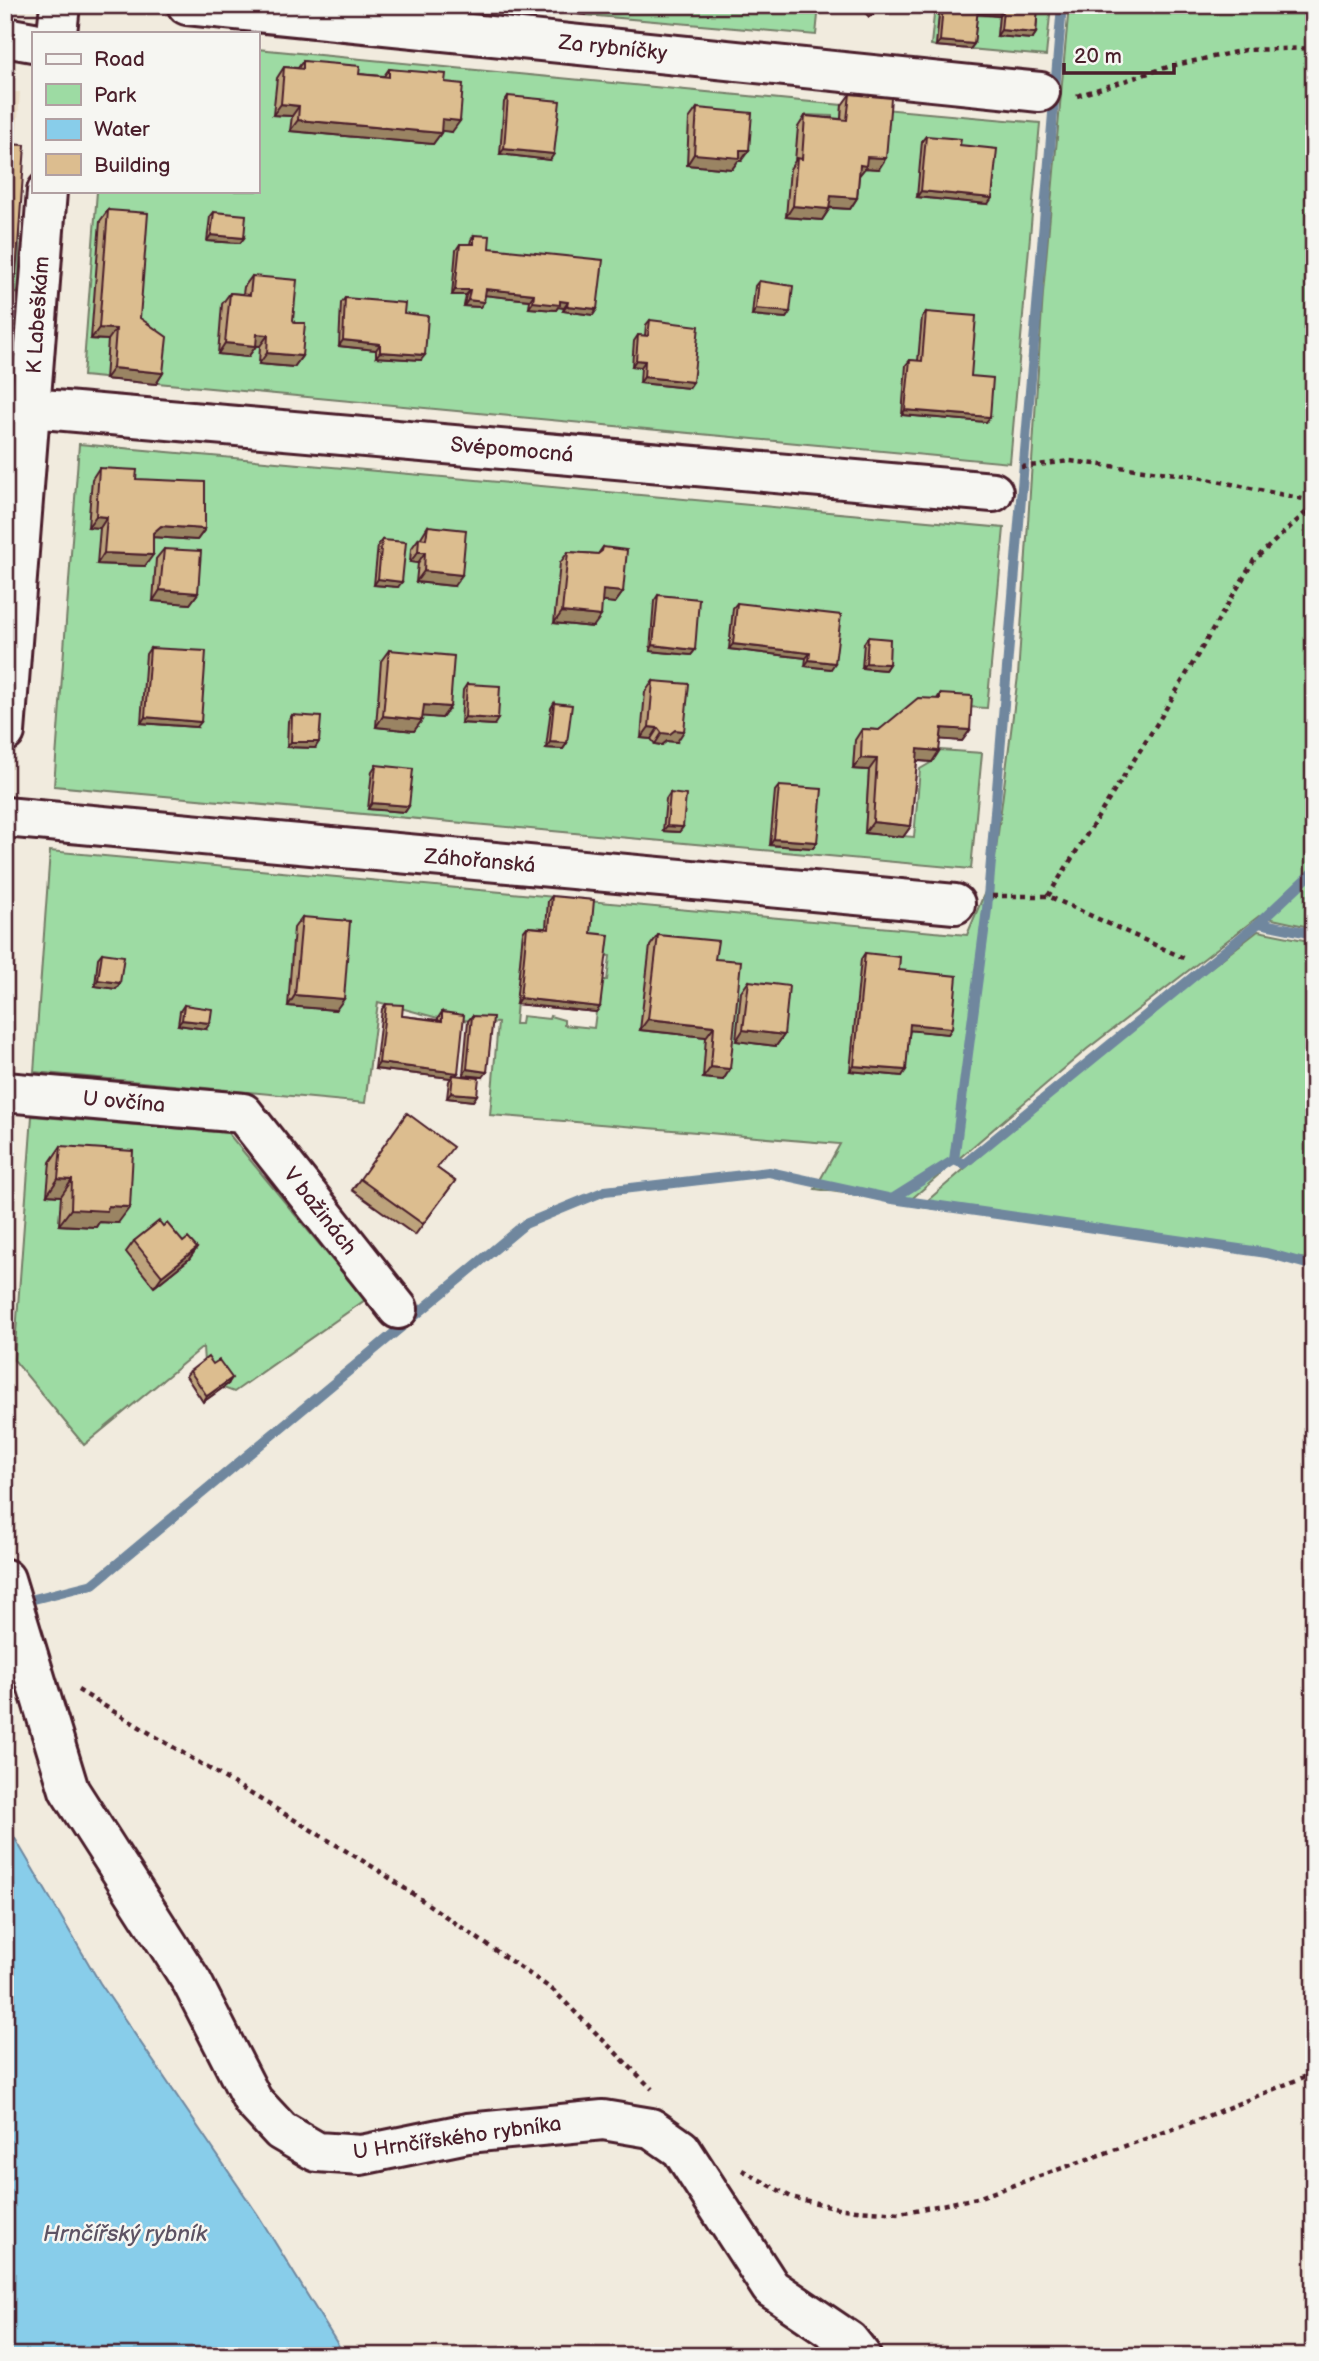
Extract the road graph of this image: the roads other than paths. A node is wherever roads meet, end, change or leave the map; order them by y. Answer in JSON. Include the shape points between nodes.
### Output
{"nodes":[{"id":1,"x":60,"y":5,"type":"edge"},
{"id":2,"x":187,"y":5,"type":"edge"},
{"id":3,"x":57,"y":32,"type":"edge"},
{"id":4,"x":5,"y":37,"type":"edge"},
{"id":5,"x":32,"y":42,"type":"edge"},
{"id":6,"x":1053,"y":95,"type":"road end"},
{"id":7,"x":47,"y":192,"type":"edge"},
{"id":8,"x":31,"y":408,"type":"junction"},
{"id":9,"x":993,"y":492,"type":"dead end"},
{"id":10,"x":5,"y":732,"type":"edge"},
{"id":11,"x":5,"y":817,"type":"edge"},
{"id":12,"x":955,"y":904,"type":"dead end"},
{"id":13,"x":5,"y":1092,"type":"edge"},
{"id":14,"x":243,"y":1113,"type":"joint"},
{"id":15,"x":398,"y":1309,"type":"dead end"},
{"id":16,"x":5,"y":1579,"type":"edge"},
{"id":17,"x":861,"y":2356,"type":"edge"}],
"edges":[{"from":1,"to":3,"type":"street"},
{"from":2,"to":6,"type":"street","name":"Za rybníčky"},
{"from":4,"to":5,"type":"street"},
{"from":7,"to":8,"type":"street","name":"K Labeškám"},
{"from":8,"to":9,"type":"street","name":"Svépomocná"},
{"from":8,"to":10,"type":"street","name":"K Labeškám"},
{"from":11,"to":12,"type":"street","name":"Záhořanská"},
{"from":13,"to":14,"type":"street","name":"U ovčína"},
{"from":14,"to":15,"type":"street","name":"V bažinách"},
{"from":16,"to":17,"type":"street","name":"U Hrnčířského rybníka","via":[[69,1790],[192,1982],[253,2101],[281,2131],[317,2152],[361,2155],[468,2133],[603,2120],[651,2128],[681,2149],[771,2288],[849,2341]]}]}
